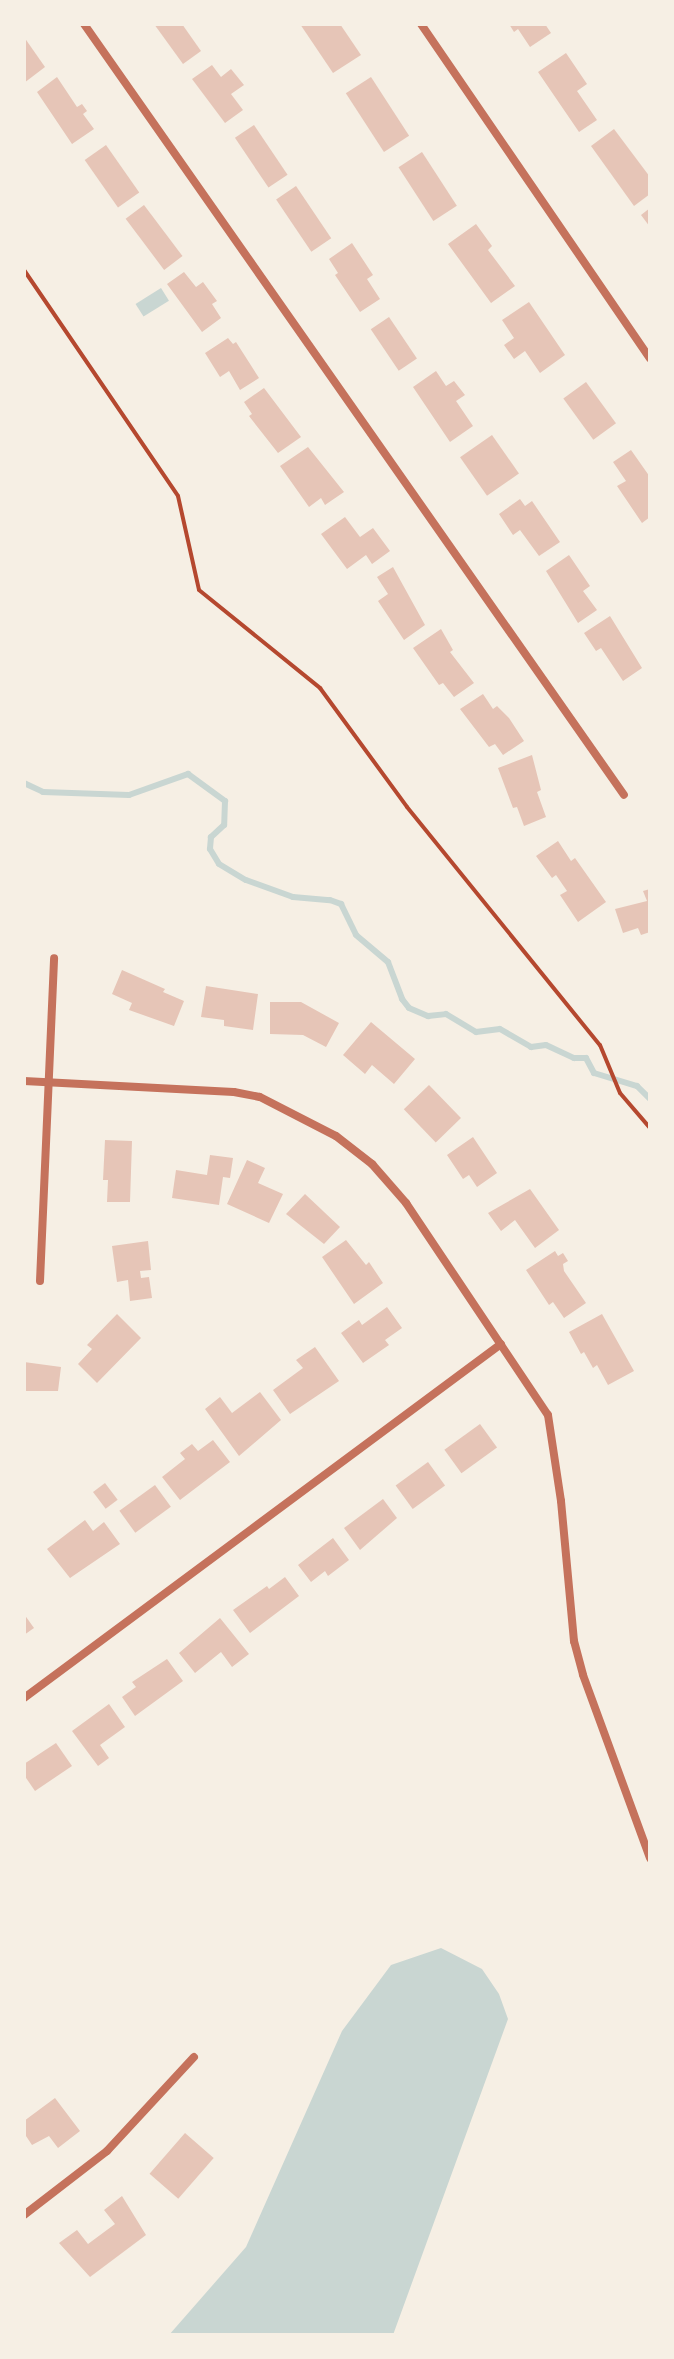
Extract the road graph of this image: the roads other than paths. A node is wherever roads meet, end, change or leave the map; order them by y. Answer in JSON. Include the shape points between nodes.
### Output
{"nodes":[{"id":1,"x":84,"y":24,"type":"edge"},
{"id":2,"x":421,"y":24,"type":"edge"},
{"id":3,"x":650,"y":358,"type":"edge"},
{"id":4,"x":624,"y":795,"type":"dead end"},
{"id":5,"x":54,"y":958,"type":"dead end"},
{"id":6,"x":24,"y":1081,"type":"edge"},
{"id":7,"x":50,"y":1082,"type":"junction"},
{"id":8,"x":40,"y":1281,"type":"dead end"},
{"id":9,"x":501,"y":1344,"type":"junction"},
{"id":10,"x":24,"y":1698,"type":"edge"},
{"id":11,"x":650,"y":1858,"type":"edge"},
{"id":12,"x":194,"y":2057,"type":"dead end"},
{"id":13,"x":24,"y":2215,"type":"edge"}],
"edges":[{"from":1,"to":4,"type":"street"},
{"from":2,"to":3,"type":"street"},
{"from":5,"to":7,"type":"street"},
{"from":6,"to":7,"type":"street"},
{"from":7,"to":8,"type":"street"},
{"from":7,"to":9,"type":"street","via":[[234,1092],[260,1097],[311,1120],[386,1179]]},
{"from":9,"to":10,"type":"street"},
{"from":9,"to":11,"type":"street","via":[[548,1415],[574,1641]]},
{"from":12,"to":13,"type":"street","via":[[107,2151]]}]}
